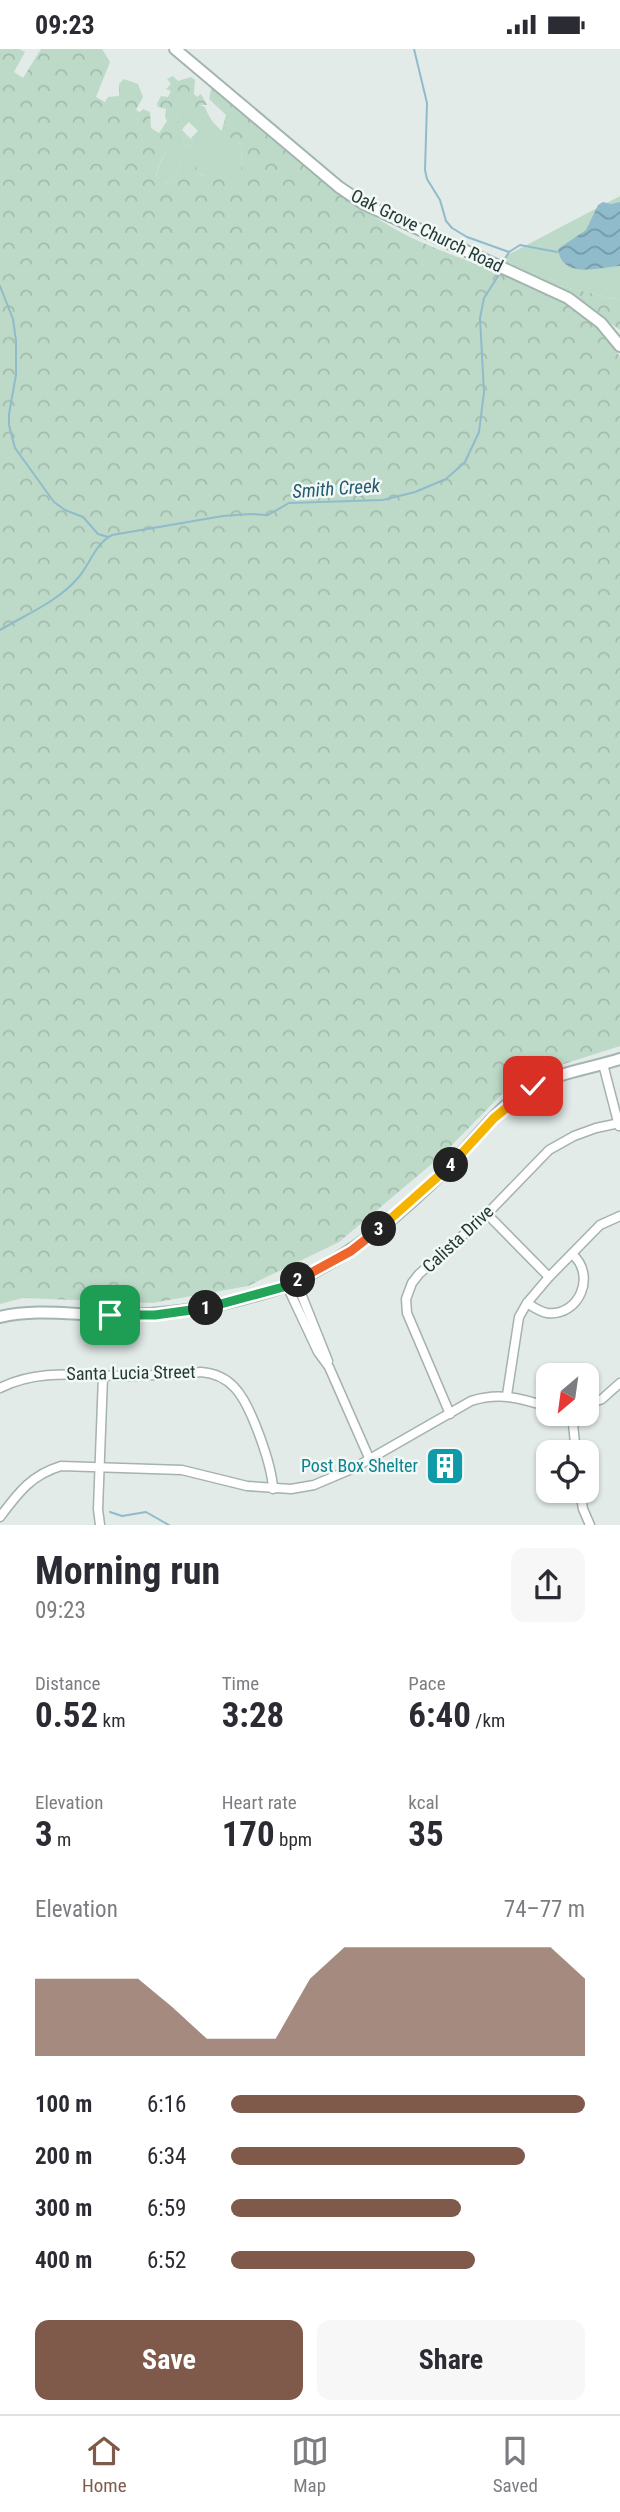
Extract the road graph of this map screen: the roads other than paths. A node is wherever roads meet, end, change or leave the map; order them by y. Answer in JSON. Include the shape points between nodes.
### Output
{"nodes":[{"id":1,"x":175,"y":49,"type":"edge"},
{"id":2,"x":620,"y":346,"type":"edge"},
{"id":3,"x":620,"y":1059,"type":"edge"},
{"id":4,"x":603,"y":1064,"type":"junction"},
{"id":5,"x":619,"y":1125,"type":"edge"},
{"id":6,"x":486,"y":1214,"type":"junction"},
{"id":7,"x":620,"y":1216,"type":"edge"},
{"id":8,"x":572,"y":1254,"type":"junction"},
{"id":9,"x":549,"y":1277,"type":"junction"},
{"id":10,"x":292,"y":1284,"type":"junction"},
{"id":11,"x":527,"y":1303,"type":"junction"},
{"id":12,"x":0,"y":1317,"type":"edge"},
{"id":13,"x":103,"y":1376,"type":"junction"},
{"id":14,"x":620,"y":1383,"type":"edge"},
{"id":15,"x":0,"y":1388,"type":"edge"},
{"id":16,"x":506,"y":1395,"type":"junction"},
{"id":17,"x":599,"y":1400,"type":"edge"},
{"id":18,"x":536,"y":1404,"type":"edge"},
{"id":19,"x":450,"y":1413,"type":"junction"},
{"id":20,"x":370,"y":1460,"type":"junction"},
{"id":21,"x":100,"y":1467,"type":"junction"},
{"id":22,"x":273,"y":1489,"type":"junction"},
{"id":23,"x":582,"y":1503,"type":"edge"},
{"id":24,"x":0,"y":1517,"type":"edge"},
{"id":25,"x":100,"y":1525,"type":"edge"},
{"id":26,"x":590,"y":1525,"type":"edge"}],
"edges":[{"from":1,"to":2,"type":"main road","name":"Oak Grove Church Road","via":[[364,204],[568,298],[601,323]]},
{"from":3,"to":4,"type":"main road"},
{"from":4,"to":5,"type":"street"},
{"from":4,"to":10,"type":"main road","via":[[533,1086],[494,1118],[389,1222],[351,1251]]},
{"from":5,"to":6,"type":"street","name":"Calista Drive","via":[[596,1128],[549,1150]]},
{"from":6,"to":9,"type":"street"},
{"from":6,"to":19,"type":"street","name":"Calista Drive","via":[[419,1274],[406,1299],[410,1323]]},
{"from":7,"to":8,"type":"street","via":[[600,1225]]},
{"from":8,"to":9,"type":"street"},
{"from":8,"to":11,"type":"street","via":[[585,1276],[579,1296],[553,1313]]},
{"from":9,"to":11,"type":"street"},
{"from":10,"to":12,"type":"main road","via":[[188,1312]]},
{"from":10,"to":20,"type":"street"},
{"from":11,"to":16,"type":"street","via":[[519,1317]]},
{"from":13,"to":15,"type":"street","name":"Santa Lucia Street","via":[[40,1375]]},
{"from":13,"to":21,"type":"street"},
{"from":13,"to":22,"type":"street","name":"Santa Lucia Street","via":[[201,1372],[227,1380],[242,1399],[269,1460]]},
{"from":14,"to":17,"type":"street"},
{"from":16,"to":18,"type":"street"},
{"from":16,"to":19,"type":"street","via":[[486,1396]]},
{"from":19,"to":20,"type":"street"},
{"from":20,"to":22,"type":"street","via":[[314,1485]]},
{"from":21,"to":22,"type":"street","via":[[192,1471]]},
{"from":21,"to":24,"type":"street","via":[[69,1466],[44,1472],[25,1485]]},
{"from":21,"to":25,"type":"street"},
{"from":23,"to":26,"type":"street"}]}
